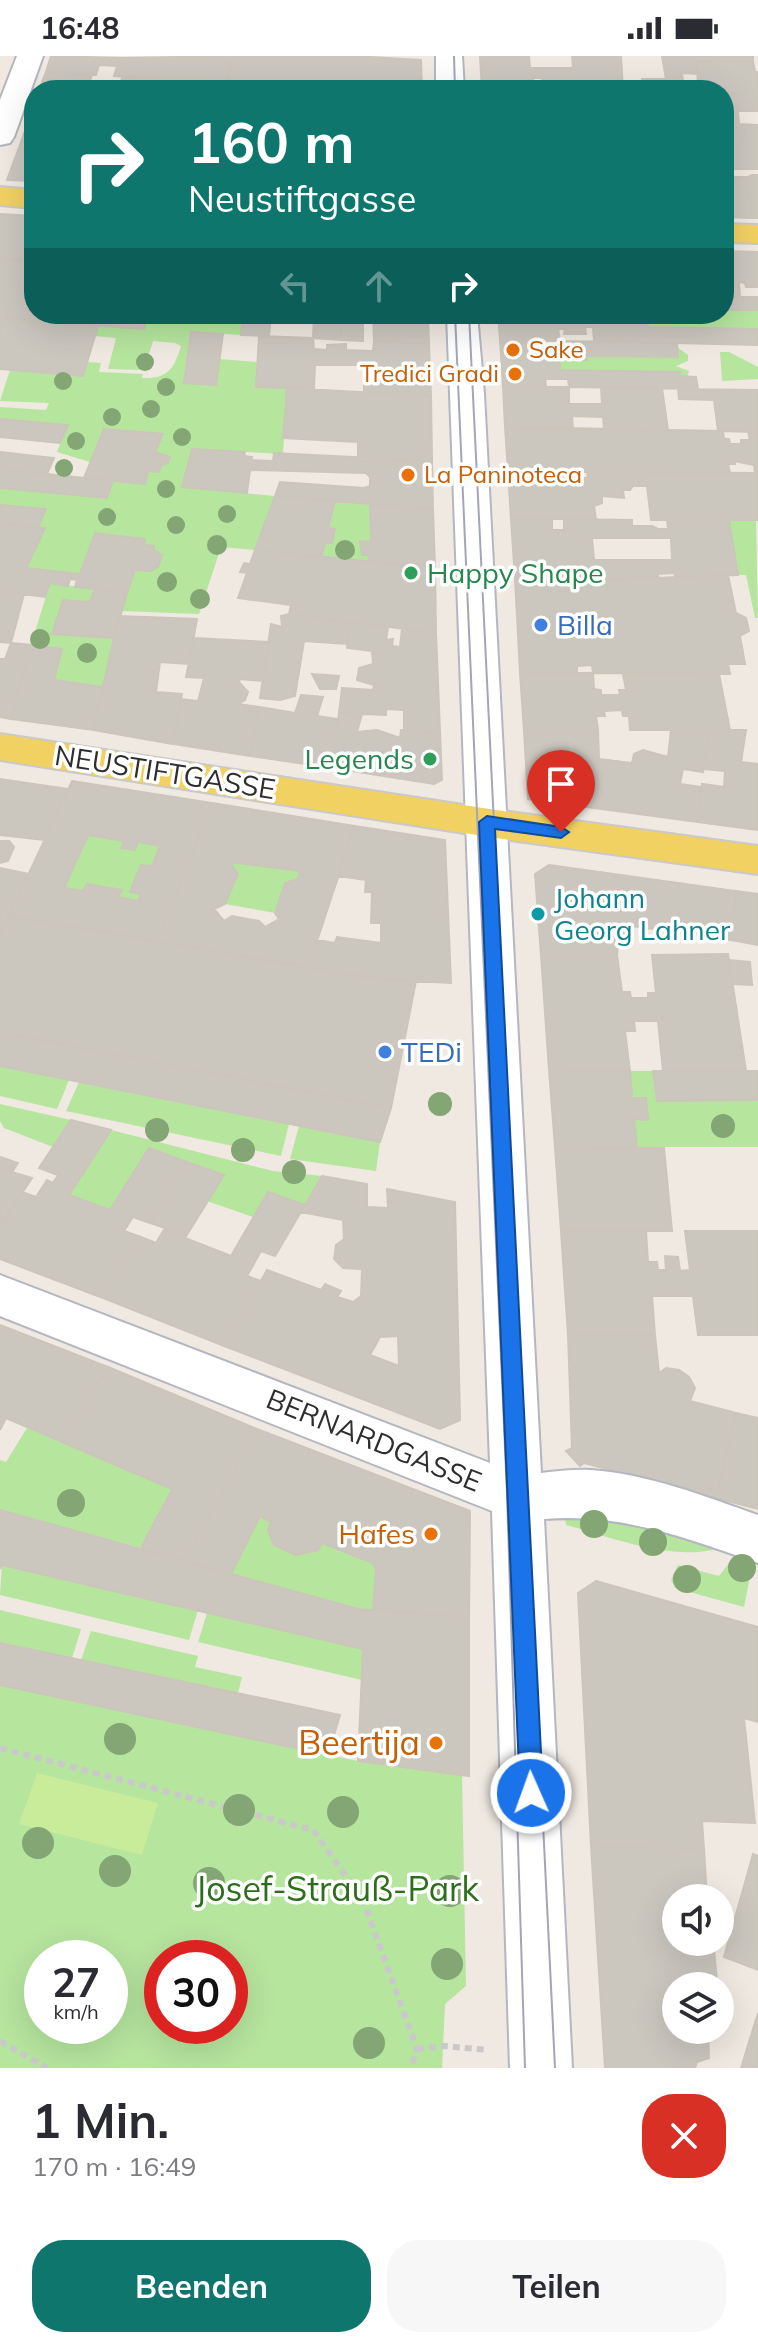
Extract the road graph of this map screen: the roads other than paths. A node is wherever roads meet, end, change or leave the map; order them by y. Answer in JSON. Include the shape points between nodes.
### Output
{"nodes":[{"id":1,"x":30,"y":56,"type":"edge"},
{"id":2,"x":449,"y":56,"type":"edge"},
{"id":3,"x":450,"y":80,"type":"edge"},
{"id":4,"x":0,"y":137,"type":"edge"},
{"id":5,"x":0,"y":196,"type":"edge"},
{"id":6,"x":24,"y":198,"type":"edge"},
{"id":7,"x":734,"y":233,"type":"edge"},
{"id":8,"x":758,"y":234,"type":"edge"},
{"id":9,"x":463,"y":324,"type":"edge"},
{"id":10,"x":0,"y":747,"type":"edge"},
{"id":11,"x":487,"y":822,"type":"junction"},
{"id":12,"x":758,"y":860,"type":"edge"},
{"id":13,"x":0,"y":1295,"type":"edge"},
{"id":14,"x":519,"y":1496,"type":"junction"},
{"id":15,"x":758,"y":1539,"type":"edge"},
{"id":16,"x":541,"y":2062,"type":"edge"}],
"edges":[{"from":1,"to":4,"type":"street"},
{"from":2,"to":3,"type":"street"},
{"from":5,"to":6,"type":"main road"},
{"from":7,"to":8,"type":"main road"},
{"from":9,"to":11,"type":"street"},
{"from":10,"to":11,"type":"main road","name":"NEUSTIFTGASSE"},
{"from":11,"to":12,"type":"main road","name":"NEUSTIFTGASSE"},
{"from":11,"to":14,"type":"street"},
{"from":13,"to":14,"type":"street","name":"BERNARDGASSE"},
{"from":14,"to":15,"type":"street","name":"BERNARDGASSE","via":[[596,1493]]},
{"from":14,"to":16,"type":"street"}]}
